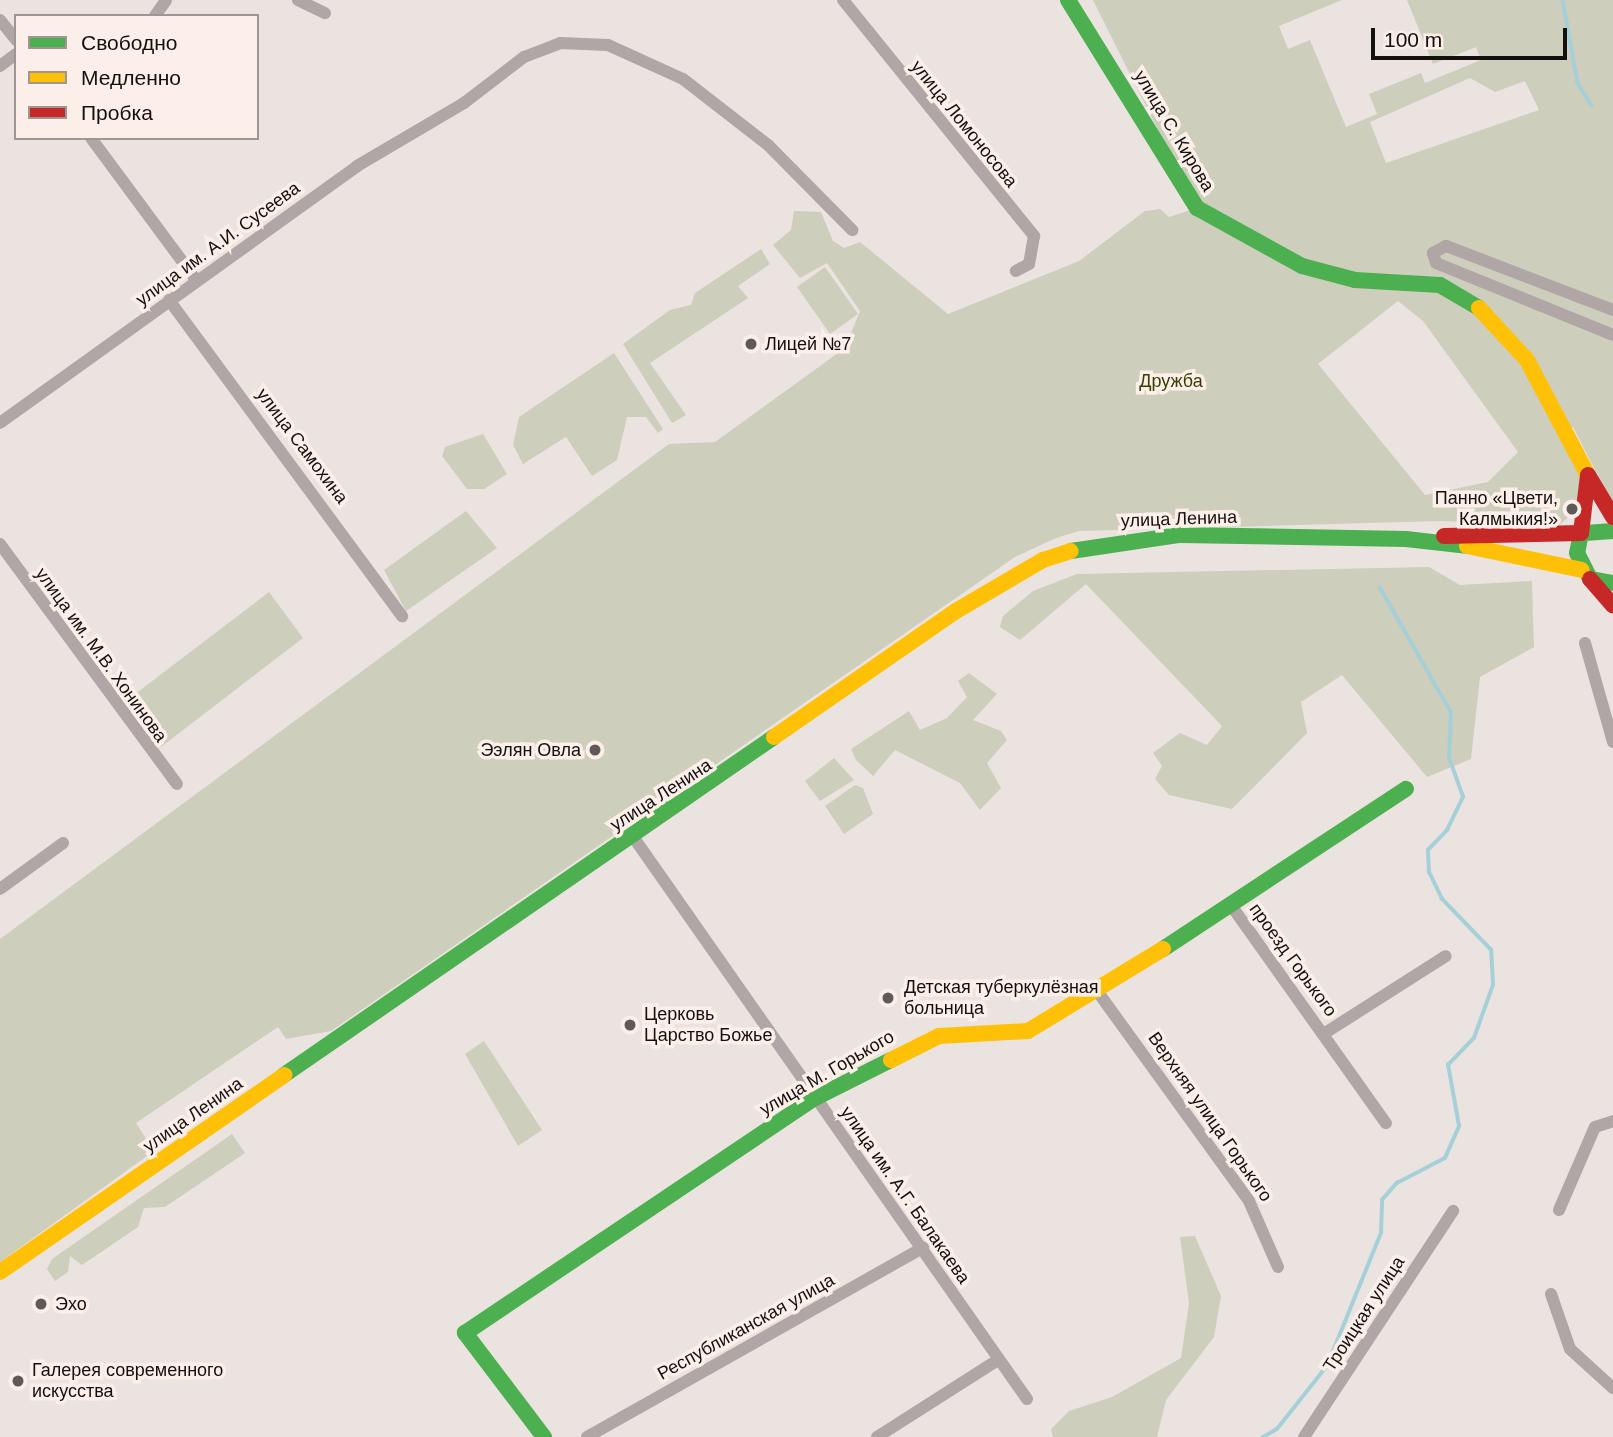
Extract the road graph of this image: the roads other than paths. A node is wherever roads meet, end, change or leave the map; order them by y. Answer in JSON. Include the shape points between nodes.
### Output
{"nodes":[{"id":1,"x":298,"y":0,"type":"edge"},
{"id":2,"x":843,"y":0,"type":"edge"},
{"id":3,"x":1068,"y":0,"type":"edge"},
{"id":4,"x":325,"y":13,"type":"dead end"},
{"id":5,"x":0,"y":20,"type":"edge"},
{"id":6,"x":14,"y":38,"type":"edge"},
{"id":7,"x":92,"y":140,"type":"edge"},
{"id":8,"x":852,"y":230,"type":"dead end"},
{"id":9,"x":1016,"y":271,"type":"dead end"},
{"id":10,"x":195,"y":280,"type":"junction"},
{"id":11,"x":169,"y":300,"type":"junction"},
{"id":12,"x":1613,"y":310,"type":"edge"},
{"id":13,"x":1613,"y":335,"type":"edge"},
{"id":14,"x":0,"y":423,"type":"edge"},
{"id":15,"x":1588,"y":475,"type":"junction"},
{"id":16,"x":1613,"y":517,"type":"edge"},
{"id":17,"x":1613,"y":531,"type":"edge"},
{"id":18,"x":1581,"y":533,"type":"junction"},
{"id":19,"x":1406,"y":539,"type":"junction"},
{"id":20,"x":0,"y":544,"type":"edge"},
{"id":21,"x":1586,"y":574,"type":"junction"},
{"id":22,"x":1613,"y":583,"type":"edge"},
{"id":23,"x":1613,"y":605,"type":"edge"},
{"id":24,"x":402,"y":616,"type":"dead end"},
{"id":25,"x":1585,"y":643,"type":"dead end"},
{"id":26,"x":1613,"y":742,"type":"edge"},
{"id":27,"x":177,"y":784,"type":"dead end"},
{"id":28,"x":1406,"y":789,"type":"dead end"},
{"id":29,"x":634,"y":838,"type":"junction"},
{"id":30,"x":63,"y":843,"type":"dead end"},
{"id":31,"x":0,"y":889,"type":"edge"},
{"id":32,"x":1233,"y":908,"type":"junction"},
{"id":33,"x":1446,"y":957,"type":"dead end"},
{"id":34,"x":1100,"y":995,"type":"junction"},
{"id":35,"x":1325,"y":1033,"type":"junction"},
{"id":36,"x":815,"y":1098,"type":"junction"},
{"id":37,"x":1613,"y":1121,"type":"edge"},
{"id":38,"x":1386,"y":1123,"type":"dead end"},
{"id":39,"x":1559,"y":1210,"type":"dead end"},
{"id":40,"x":1453,"y":1211,"type":"dead end"},
{"id":41,"x":922,"y":1248,"type":"junction"},
{"id":42,"x":1278,"y":1267,"type":"dead end"},
{"id":43,"x":0,"y":1272,"type":"edge"},
{"id":44,"x":1551,"y":1294,"type":"dead end"},
{"id":45,"x":998,"y":1360,"type":"junction"},
{"id":46,"x":1613,"y":1388,"type":"edge"},
{"id":47,"x":1027,"y":1399,"type":"dead end"},
{"id":48,"x":544,"y":1437,"type":"edge"},
{"id":49,"x":587,"y":1437,"type":"edge"},
{"id":50,"x":877,"y":1437,"type":"edge"},
{"id":51,"x":1304,"y":1437,"type":"edge"}],
"edges":[{"from":1,"to":4,"type":"street"},
{"from":2,"to":9,"type":"street","name":"улица Ломоносова","via":[[1034,236],[1029,264]]},
{"from":3,"to":15,"type":"main road","name":"улица С. Кирова","via":[[1197,208],[1302,266],[1355,280],[1440,285],[1470,298],[1527,360]]},
{"from":5,"to":6,"type":"street"},
{"from":7,"to":10,"type":"street"},
{"from":8,"to":10,"type":"street","name":"улица им. А.И. Сусеева","via":[[724,109],[624,50],[560,43],[523,57],[480,85],[464,103],[357,166]]},
{"from":10,"to":11,"type":"street","name":"улица им. А.И. Сусеева"},
{"from":11,"to":14,"type":"street","name":"улица им. А.И. Сусеева"},
{"from":11,"to":24,"type":"street","name":"улица Самохина"},
{"from":12,"to":13,"type":"street","via":[[1446,246],[1433,253],[1436,263]]},
{"from":15,"to":16,"type":"main road","name":"улица С. Кирова"},
{"from":15,"to":18,"type":"main road"},
{"from":17,"to":18,"type":"main road","name":"улица Ленина"},
{"from":18,"to":19,"type":"main road","name":"улица Ленина"},
{"from":18,"to":21,"type":"main road","via":[[1577,553]]},
{"from":19,"to":21,"type":"main road","name":"улица Ленина","via":[[1506,551]]},
{"from":19,"to":29,"type":"main road","name":"улица Ленина","via":[[1180,535],[1101,542],[1043,560],[956,611]]},
{"from":20,"to":27,"type":"street","name":"улица им. М.В. Хонинова"},
{"from":21,"to":22,"type":"main road","name":"улица Ленина"},
{"from":21,"to":23,"type":"main road"},
{"from":25,"to":26,"type":"street"},
{"from":28,"to":32,"type":"main road","name":"улица М. Горького"},
{"from":29,"to":36,"type":"street","name":"улица им. А.Г. Балакаева"},
{"from":29,"to":43,"type":"main road","name":"улица Ленина"},
{"from":30,"to":31,"type":"street"},
{"from":32,"to":34,"type":"main road","name":"улица М. Горького"},
{"from":32,"to":35,"type":"street","name":"проезд Горького"},
{"from":33,"to":35,"type":"street","name":"проезд Горького"},
{"from":34,"to":36,"type":"main road","name":"улица М. Горького","via":[[1028,1031],[939,1036]]},
{"from":34,"to":42,"type":"street","name":"Верхняя улица Горького","via":[[1249,1201]]},
{"from":35,"to":38,"type":"street","name":"проезд Горького","via":[[1345,1071]]},
{"from":36,"to":41,"type":"street","name":"улица им. А.Г. Балакаева"},
{"from":36,"to":48,"type":"main road","name":"улица М. Горького","via":[[466,1333],[509,1399]]},
{"from":37,"to":39,"type":"street","via":[[1595,1127]]},
{"from":40,"to":51,"type":"street","name":"Троицкая улица"},
{"from":41,"to":45,"type":"street","name":"улица им. А.Г. Балакаева"},
{"from":41,"to":49,"type":"street","name":"Республиканская улица"},
{"from":44,"to":46,"type":"street","via":[[1570,1349]]},
{"from":45,"to":47,"type":"street","name":"улица им. А.Г. Балакаева"},
{"from":45,"to":50,"type":"street"}]}
